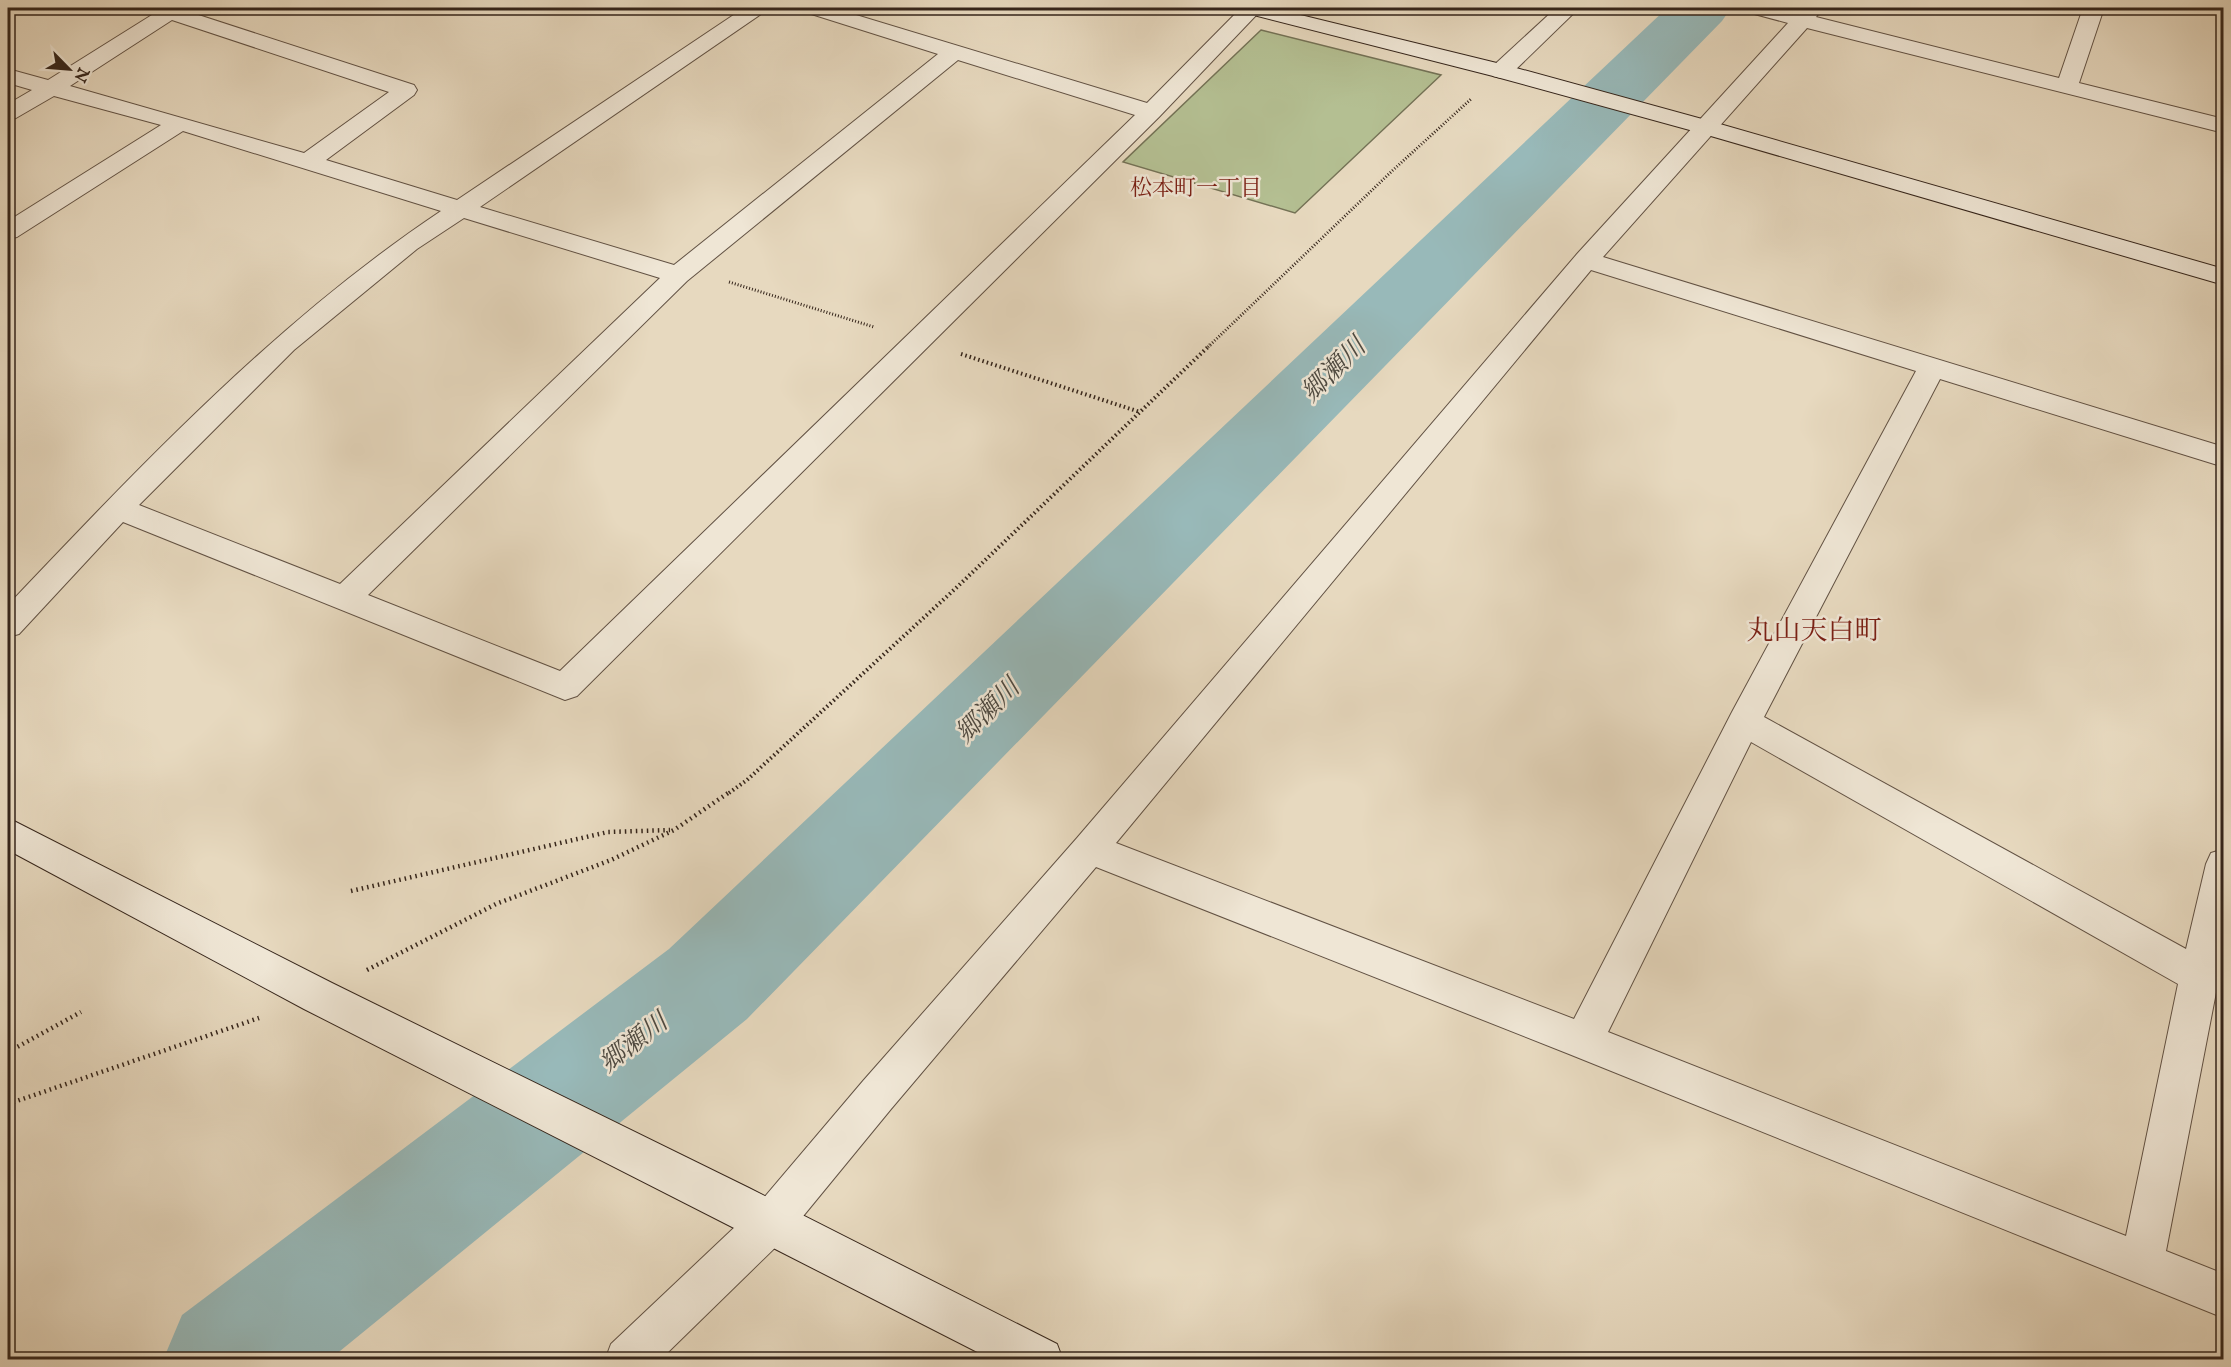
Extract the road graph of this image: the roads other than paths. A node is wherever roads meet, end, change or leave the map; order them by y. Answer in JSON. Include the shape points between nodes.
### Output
{"nodes":[{"id":1,"x":757,"y":8,"type":"edge"},
{"id":2,"x":812,"y":8,"type":"edge"},
{"id":3,"x":1251,"y":8,"type":"edge"},
{"id":4,"x":1568,"y":8,"type":"edge"},
{"id":5,"x":1754,"y":8,"type":"edge"},
{"id":6,"x":2094,"y":8,"type":"edge"},
{"id":7,"x":1802,"y":15,"type":"edge"},
{"id":8,"x":955,"y":51,"type":"junction"},
{"id":9,"x":1501,"y":71,"type":"junction"},
{"id":10,"x":8,"y":76,"type":"edge"},
{"id":11,"x":2067,"y":86,"type":"junction"},
{"id":12,"x":53,"y":87,"type":"junction"},
{"id":13,"x":1151,"y":112,"type":"junction"},
{"id":14,"x":8,"y":113,"type":"edge"},
{"id":15,"x":180,"y":123,"type":"junction"},
{"id":16,"x":2223,"y":126,"type":"edge"},
{"id":17,"x":1705,"y":127,"type":"junction"},
{"id":18,"x":309,"y":161,"type":"junction"},
{"id":19,"x":460,"y":208,"type":"junction"},
{"id":20,"x":8,"y":232,"type":"edge"},
{"id":21,"x":1586,"y":260,"type":"junction"},
{"id":22,"x":682,"y":272,"type":"junction"},
{"id":23,"x":2223,"y":277,"type":"edge"},
{"id":24,"x":1932,"y":368,"type":"junction"},
{"id":25,"x":2223,"y":457,"type":"edge"},
{"id":26,"x":118,"y":508,"type":"junction"},
{"id":27,"x":345,"y":599,"type":"junction"},
{"id":28,"x":8,"y":625,"type":"edge"},
{"id":29,"x":1744,"y":722,"type":"junction"},
{"id":30,"x":8,"y":833,"type":"edge"},
{"id":31,"x":1090,"y":849,"type":"junction"},
{"id":32,"x":2223,"y":864,"type":"edge"},
{"id":33,"x":2199,"y":976,"type":"junction"},
{"id":34,"x":1583,"y":1041,"type":"junction"},
{"id":35,"x":771,"y":1222,"type":"junction"},
{"id":36,"x":2142,"y":1262,"type":"junction"},
{"id":37,"x":2223,"y":1296,"type":"edge"},
{"id":38,"x":627,"y":1359,"type":"edge"},
{"id":39,"x":1041,"y":1359,"type":"edge"}],
"edges":[{"from":1,"to":19,"type":"street"},
{"from":2,"to":8,"type":"street"},
{"from":3,"to":9,"type":"street"},
{"from":3,"to":13,"type":"street"},
{"from":4,"to":9,"type":"street"},
{"from":5,"to":7,"type":"street"},
{"from":6,"to":11,"type":"street"},
{"from":7,"to":11,"type":"street"},
{"from":7,"to":17,"type":"street"},
{"from":8,"to":13,"type":"street"},
{"from":8,"to":22,"type":"street"},
{"from":9,"to":17,"type":"street"},
{"from":10,"to":12,"type":"street"},
{"from":11,"to":16,"type":"street"},
{"from":12,"to":14,"type":"street"},
{"from":12,"to":15,"type":"street"},
{"from":12,"to":18,"type":"street","via":[[170,12],[406,90]]},
{"from":13,"to":27,"type":"street","via":[[566,687]]},
{"from":15,"to":18,"type":"street"},
{"from":15,"to":20,"type":"street"},
{"from":17,"to":21,"type":"street"},
{"from":17,"to":23,"type":"street"},
{"from":18,"to":19,"type":"street"},
{"from":19,"to":22,"type":"street"},
{"from":19,"to":26,"type":"street","via":[[408,244],[284,344]]},
{"from":21,"to":24,"type":"street"},
{"from":21,"to":31,"type":"street"},
{"from":22,"to":27,"type":"street"},
{"from":24,"to":25,"type":"street"},
{"from":24,"to":29,"type":"street"},
{"from":26,"to":27,"type":"street"},
{"from":26,"to":28,"type":"street"},
{"from":29,"to":33,"type":"street"},
{"from":29,"to":34,"type":"street"},
{"from":30,"to":35,"type":"street","via":[[318,996]]},
{"from":31,"to":34,"type":"street"},
{"from":31,"to":35,"type":"street"},
{"from":32,"to":33,"type":"street"},
{"from":33,"to":36,"type":"street"},
{"from":34,"to":36,"type":"street"},
{"from":35,"to":38,"type":"street"},
{"from":35,"to":39,"type":"street"},
{"from":36,"to":37,"type":"street"}]}
